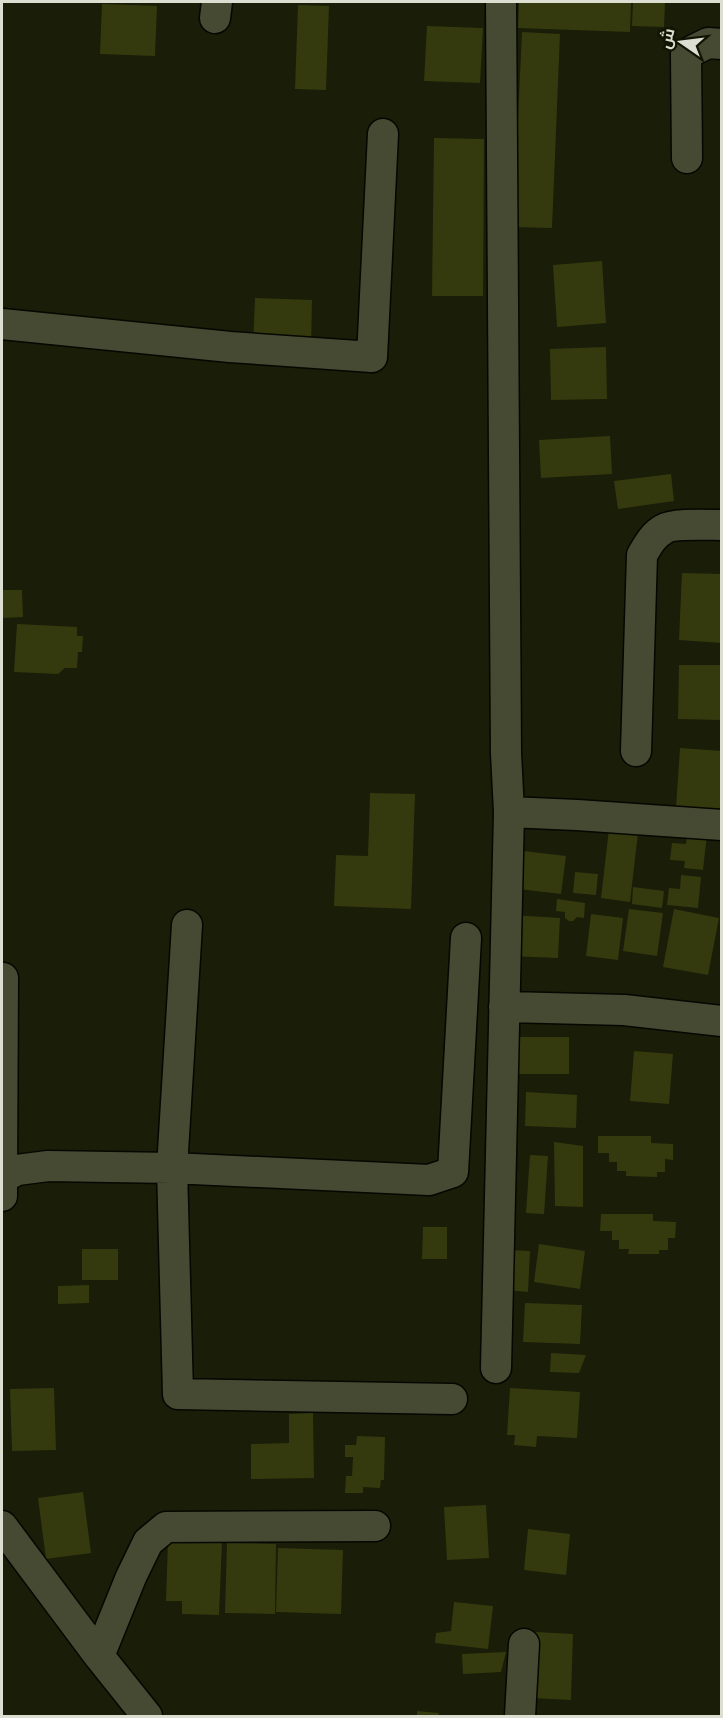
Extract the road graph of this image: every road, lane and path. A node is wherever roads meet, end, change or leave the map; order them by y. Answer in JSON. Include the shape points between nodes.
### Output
{"nodes":[{"id":1,"x":501,"y":2,"type":"edge"},
{"id":2,"x":722,"y":44,"type":"edge"},
{"id":3,"x":383,"y":134,"type":"dead end"},
{"id":4,"x":687,"y":158,"type":"dead end"},
{"id":5,"x":2,"y":324,"type":"edge"},
{"id":6,"x":722,"y":525,"type":"edge"},
{"id":7,"x":636,"y":751,"type":"dead end"},
{"id":8,"x":509,"y":812,"type":"junction"},
{"id":9,"x":722,"y":825,"type":"edge"},
{"id":10,"x":187,"y":924,"type":"dead end"},
{"id":11,"x":466,"y":938,"type":"dead end"},
{"id":12,"x":3,"y":978,"type":"edge"},
{"id":13,"x":504,"y":1007,"type":"junction"},
{"id":14,"x":722,"y":1021,"type":"edge"},
{"id":15,"x":172,"y":1168,"type":"junction"},
{"id":16,"x":2,"y":1187,"type":"edge"},
{"id":17,"x":496,"y":1368,"type":"dead end"},
{"id":18,"x":452,"y":1399,"type":"dead end"},
{"id":19,"x":2,"y":1526,"type":"edge"},
{"id":20,"x":375,"y":1526,"type":"dead end"},
{"id":21,"x":524,"y":1644,"type":"dead end"},
{"id":22,"x":99,"y":1656,"type":"junction"},
{"id":23,"x":147,"y":1716,"type":"edge"},
{"id":24,"x":520,"y":1716,"type":"edge"}],
"edges":[{"from":1,"to":8,"type":"street"},
{"from":2,"to":4,"type":"street","via":[[708,43],[686,54]]},
{"from":3,"to":5,"type":"street","via":[[372,357]]},
{"from":6,"to":7,"type":"street","via":[[665,528],[642,555]]},
{"from":8,"to":9,"type":"street"},
{"from":8,"to":13,"type":"street"},
{"from":10,"to":15,"type":"street"},
{"from":11,"to":15,"type":"street","via":[[453,1172],[429,1180]]},
{"from":12,"to":16,"type":"street"},
{"from":13,"to":14,"type":"street","via":[[624,1010]]},
{"from":13,"to":17,"type":"street"},
{"from":15,"to":16,"type":"street","via":[[48,1166],[17,1170]]},
{"from":15,"to":18,"type":"street","via":[[178,1394]]},
{"from":19,"to":22,"type":"street"},
{"from":20,"to":22,"type":"street","via":[[166,1527],[148,1542]]},
{"from":21,"to":24,"type":"street"},
{"from":22,"to":23,"type":"street"}]}
